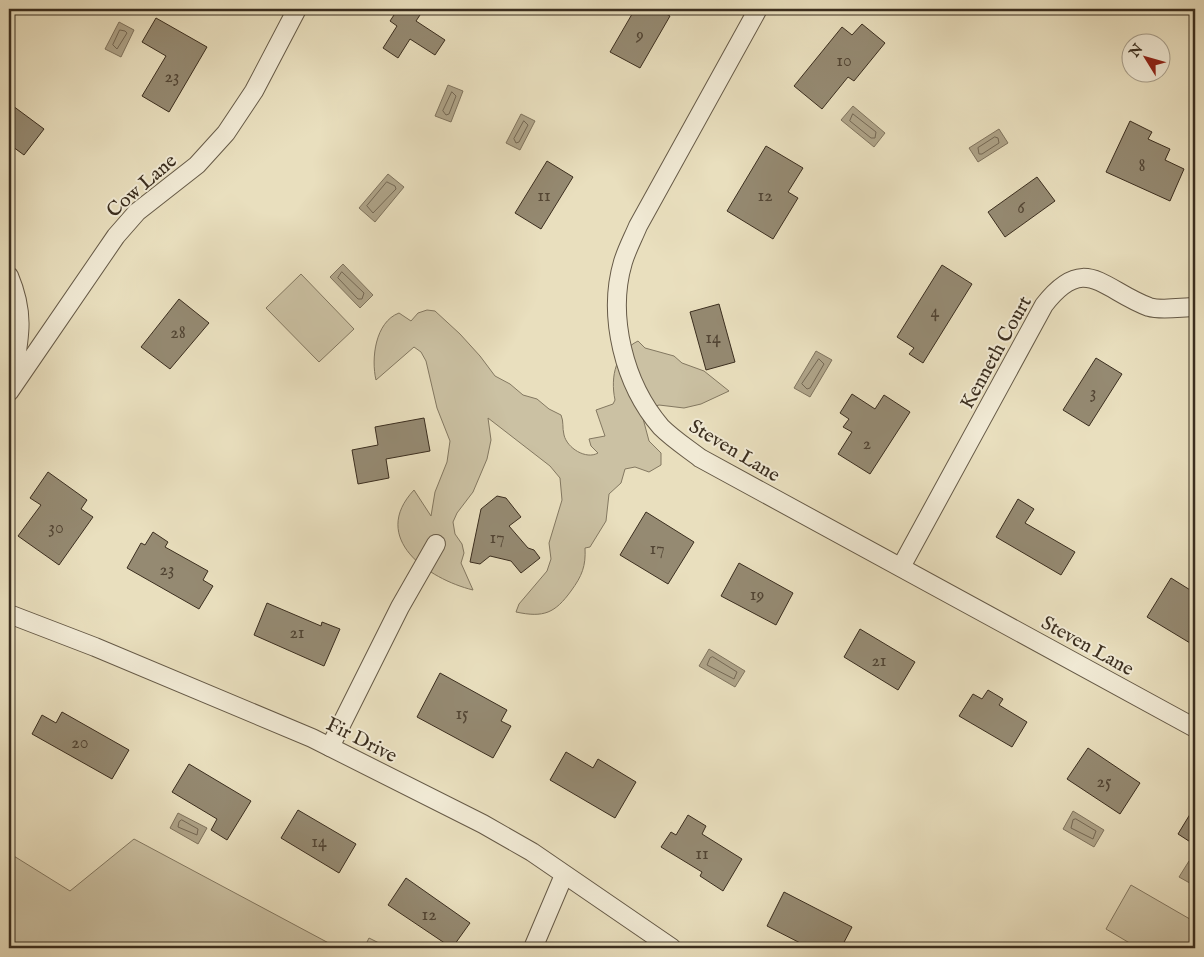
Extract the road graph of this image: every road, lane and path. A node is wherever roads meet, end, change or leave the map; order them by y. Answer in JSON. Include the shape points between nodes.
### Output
{"nodes":[{"id":1,"x":297,"y":9,"type":"edge"},
{"id":2,"x":758,"y":9,"type":"edge"},
{"id":3,"x":9,"y":276,"type":"edge"},
{"id":4,"x":1195,"y":307,"type":"edge"},
{"id":5,"x":10,"y":390,"type":"edge"},
{"id":6,"x":436,"y":544,"type":"dead end"},
{"id":7,"x":901,"y":567,"type":"junction"},
{"id":8,"x":9,"y":614,"type":"edge"},
{"id":9,"x":1195,"y":728,"type":"edge"},
{"id":10,"x":330,"y":747,"type":"junction"},
{"id":11,"x":564,"y":875,"type":"junction"},
{"id":12,"x":533,"y":948,"type":"edge"},
{"id":13,"x":672,"y":948,"type":"edge"}],
"edges":[{"from":1,"to":5,"type":"street","name":"Cow Lane","via":[[254,91],[226,133],[197,165],[137,212],[121,230]]},
{"from":2,"to":7,"type":"street","name":"Steven Lane","via":[[638,226],[623,262],[617,306],[622,349],[641,398],[674,440],[700,458]]},
{"from":3,"to":5,"type":"street","via":[[21,328]]},
{"from":4,"to":7,"type":"street","name":"Kenneth Court","via":[[1151,307],[1095,279],[1079,278],[1056,289],[1044,305]]},
{"from":6,"to":10,"type":"street","via":[[400,607]]},
{"from":7,"to":9,"type":"street","name":"Steven Lane"},
{"from":8,"to":10,"type":"street","name":"Fir Drive"},
{"from":10,"to":11,"type":"street","name":"Fir Drive","via":[[483,824]]},
{"from":11,"to":12,"type":"street"},
{"from":11,"to":13,"type":"street","name":"Fir Drive"}]}
